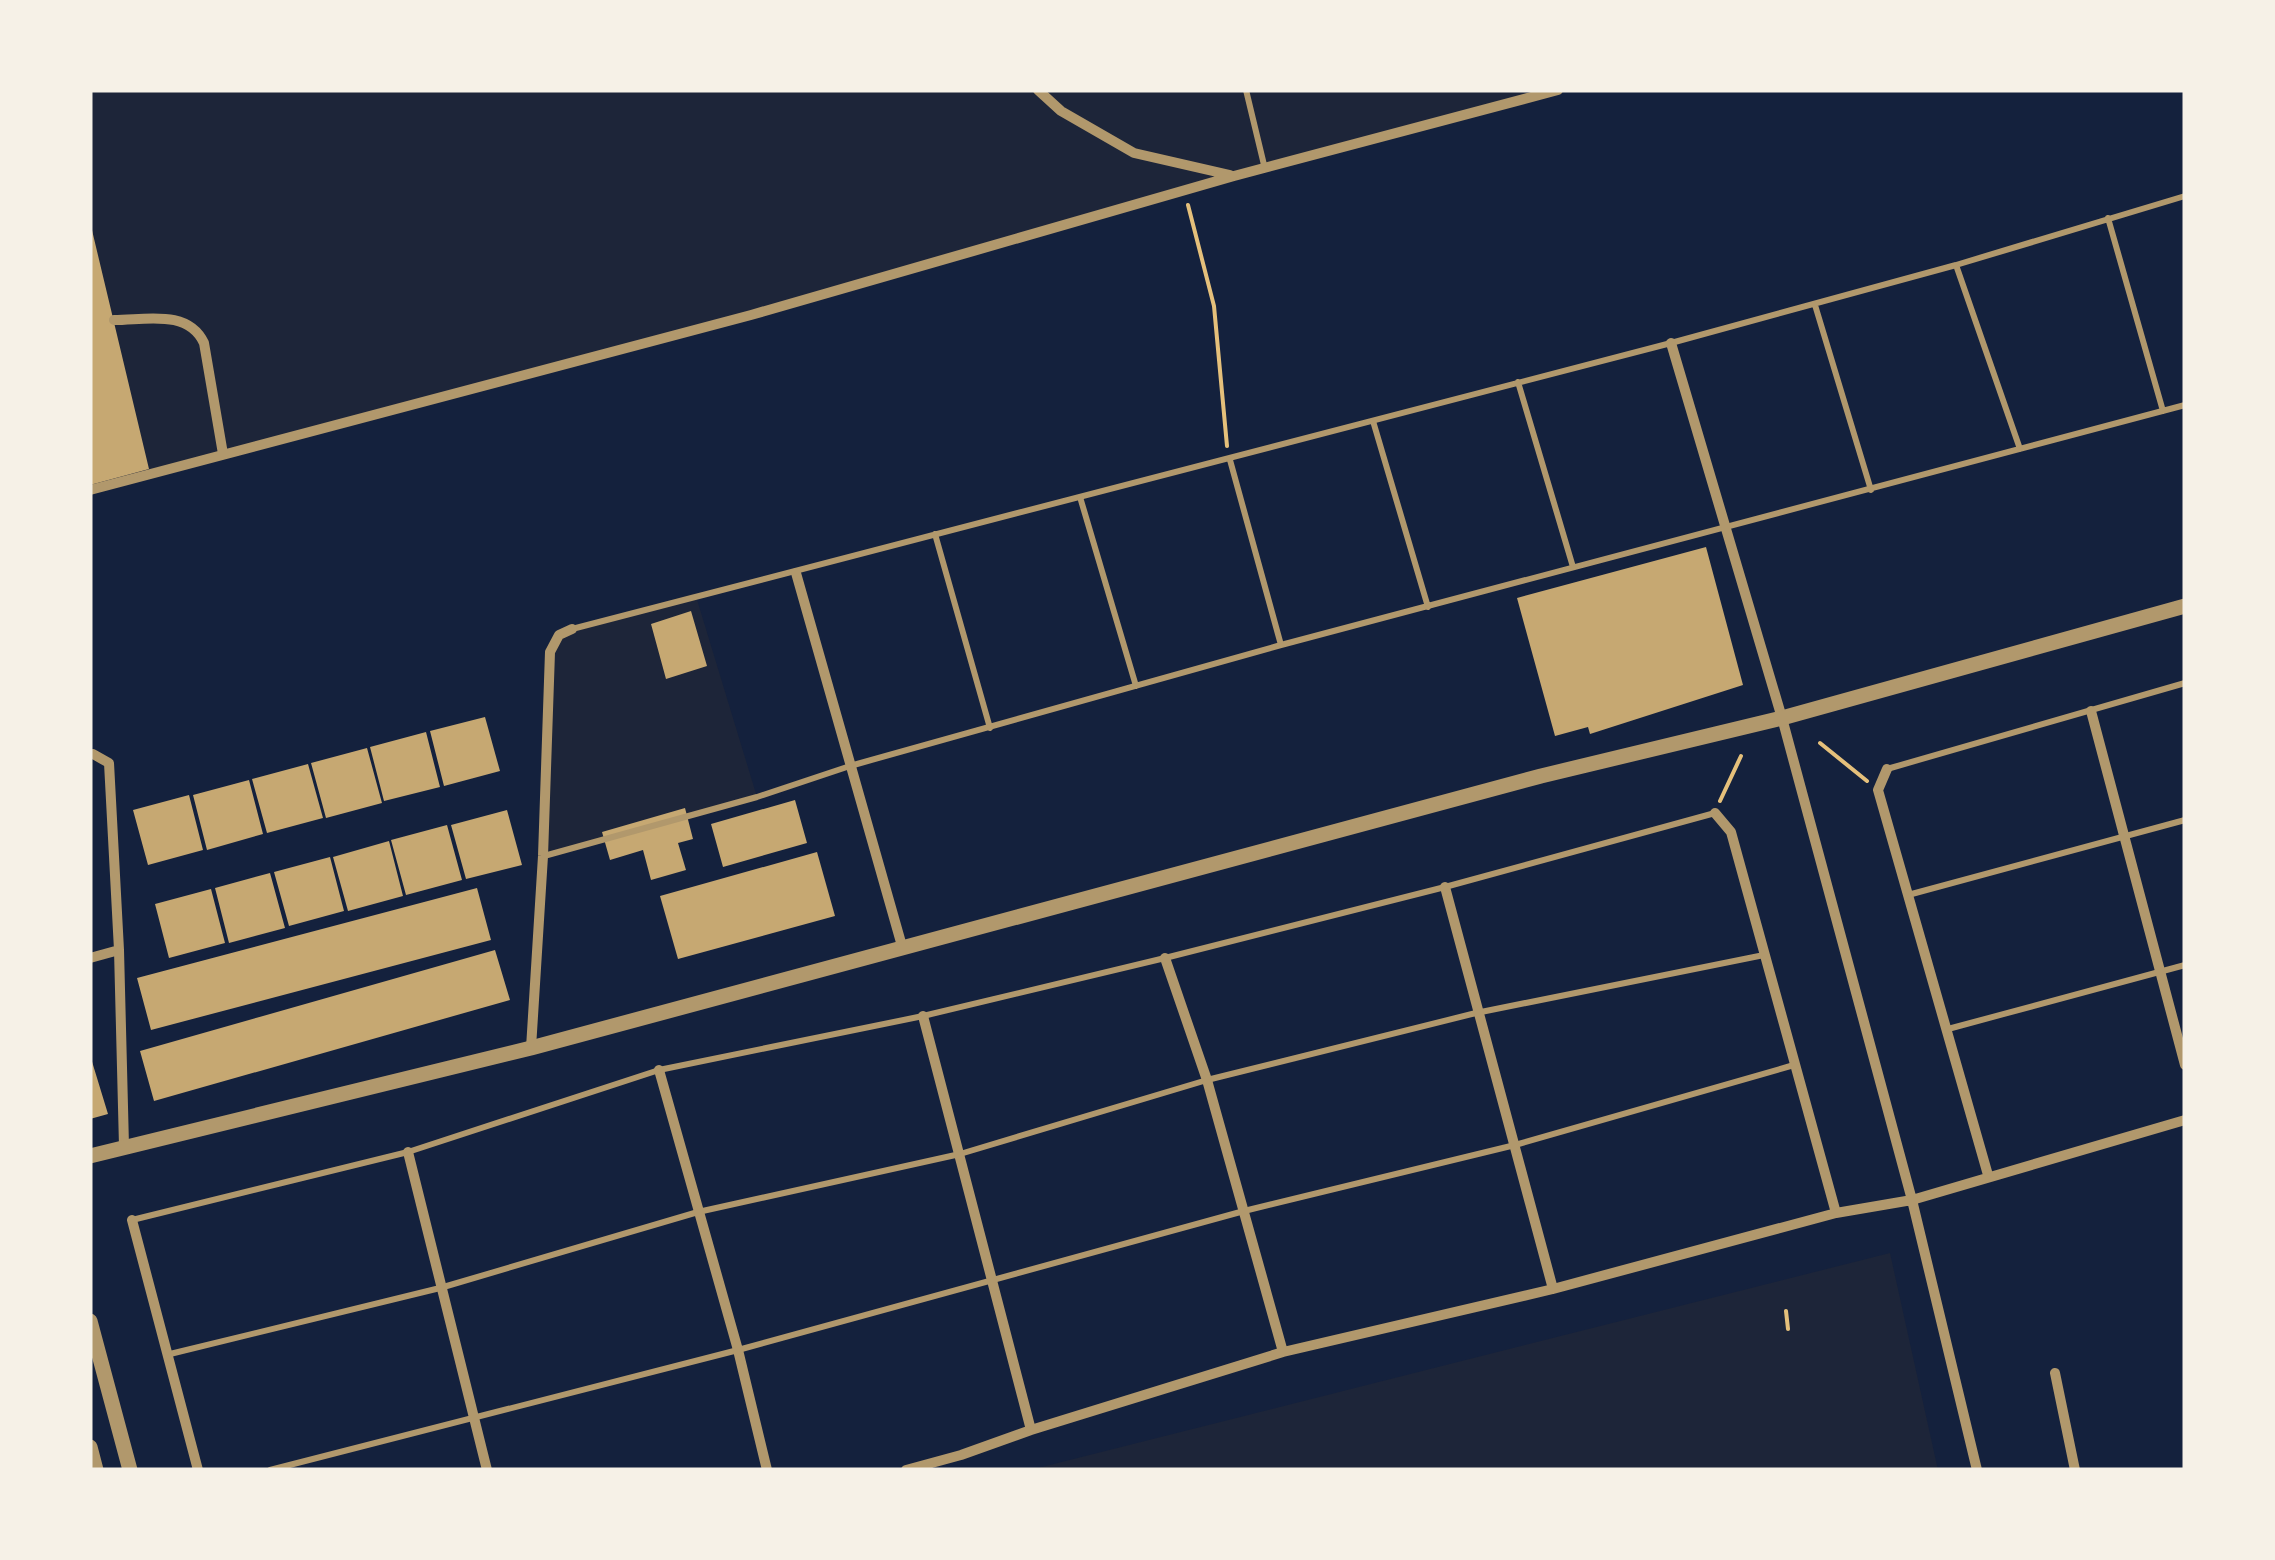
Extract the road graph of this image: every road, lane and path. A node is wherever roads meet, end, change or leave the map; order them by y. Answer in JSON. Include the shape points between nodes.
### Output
{"nodes":[{"id":1,"x":1038,"y":90,"type":"edge"},
{"id":2,"x":1246,"y":90,"type":"edge"},
{"id":3,"x":1558,"y":90,"type":"edge"},
{"id":4,"x":1266,"y":170,"type":"junction"},
{"id":5,"x":1234,"y":176,"type":"junction"},
{"id":6,"x":1184,"y":190,"type":"junction"},
{"id":7,"x":2185,"y":196,"type":"edge"},
{"id":8,"x":2108,"y":218,"type":"junction"},
{"id":9,"x":1956,"y":265,"type":"junction"},
{"id":10,"x":1815,"y":305,"type":"junction"},
{"id":11,"x":114,"y":320,"type":"dead end"},
{"id":12,"x":1671,"y":344,"type":"junction"},
{"id":13,"x":1518,"y":382,"type":"junction"},
{"id":14,"x":2185,"y":405,"type":"edge"},
{"id":15,"x":2163,"y":411,"type":"junction"},
{"id":16,"x":1373,"y":421,"type":"junction"},
{"id":17,"x":2020,"y":450,"type":"junction"},
{"id":18,"x":223,"y":454,"type":"junction"},
{"id":19,"x":1230,"y":460,"type":"junction"},
{"id":20,"x":90,"y":490,"type":"edge"},
{"id":21,"x":1871,"y":490,"type":"junction"},
{"id":22,"x":1080,"y":497,"type":"junction"},
{"id":23,"x":1723,"y":526,"type":"junction"},
{"id":24,"x":934,"y":534,"type":"junction"},
{"id":25,"x":1573,"y":568,"type":"junction"},
{"id":26,"x":796,"y":573,"type":"junction"},
{"id":27,"x":2185,"y":606,"type":"edge"},
{"id":28,"x":1428,"y":607,"type":"junction"},
{"id":29,"x":572,"y":629,"type":"joint"},
{"id":30,"x":1281,"y":646,"type":"junction"},
{"id":31,"x":2185,"y":684,"type":"edge"},
{"id":32,"x":1136,"y":686,"type":"junction"},
{"id":33,"x":2090,"y":711,"type":"junction"},
{"id":34,"x":1782,"y":718,"type":"junction"},
{"id":35,"x":990,"y":728,"type":"junction"},
{"id":36,"x":1820,"y":743,"type":"dead end"},
{"id":37,"x":91,"y":755,"type":"edge"},
{"id":38,"x":1740,"y":756,"type":"dead end"},
{"id":39,"x":850,"y":766,"type":"junction"},
{"id":40,"x":1888,"y":769,"type":"joint"},
{"id":41,"x":1878,"y":790,"type":"junction"},
{"id":42,"x":1715,"y":812,"type":"junction"},
{"id":43,"x":2185,"y":820,"type":"edge"},
{"id":44,"x":2124,"y":836,"type":"junction"},
{"id":45,"x":543,"y":856,"type":"junction"},
{"id":46,"x":1444,"y":887,"type":"junction"},
{"id":47,"x":1908,"y":895,"type":"junction"},
{"id":48,"x":902,"y":946,"type":"junction"},
{"id":49,"x":119,"y":950,"type":"junction"},
{"id":50,"x":1765,"y":954,"type":"junction"},
{"id":51,"x":90,"y":958,"type":"edge"},
{"id":52,"x":1165,"y":958,"type":"junction"},
{"id":53,"x":2185,"y":965,"type":"edge"},
{"id":54,"x":2160,"y":972,"type":"junction"},
{"id":55,"x":1476,"y":1013,"type":"junction"},
{"id":56,"x":923,"y":1016,"type":"junction"},
{"id":57,"x":1946,"y":1030,"type":"junction"},
{"id":58,"x":531,"y":1048,"type":"junction"},
{"id":59,"x":1794,"y":1065,"type":"junction"},
{"id":60,"x":2185,"y":1065,"type":"edge"},
{"id":61,"x":660,"y":1070,"type":"junction"},
{"id":62,"x":1207,"y":1080,"type":"junction"},
{"id":63,"x":2185,"y":1120,"type":"edge"},
{"id":64,"x":1515,"y":1145,"type":"junction"},
{"id":65,"x":124,"y":1146,"type":"junction"},
{"id":66,"x":408,"y":1152,"type":"junction"},
{"id":67,"x":960,"y":1154,"type":"junction"},
{"id":68,"x":90,"y":1156,"type":"edge"},
{"id":69,"x":1988,"y":1176,"type":"junction"},
{"id":70,"x":1912,"y":1200,"type":"junction"},
{"id":71,"x":1244,"y":1211,"type":"junction"},
{"id":72,"x":698,"y":1212,"type":"junction"},
{"id":73,"x":1836,"y":1213,"type":"junction"},
{"id":74,"x":132,"y":1220,"type":"joint"},
{"id":75,"x":992,"y":1278,"type":"junction"},
{"id":76,"x":440,"y":1288,"type":"junction"},
{"id":77,"x":1553,"y":1289,"type":"junction"},
{"id":78,"x":1786,"y":1311,"type":"dead end"},
{"id":79,"x":90,"y":1321,"type":"edge"},
{"id":80,"x":1788,"y":1329,"type":"dead end"},
{"id":81,"x":738,"y":1350,"type":"junction"},
{"id":82,"x":1283,"y":1352,"type":"junction"},
{"id":83,"x":170,"y":1354,"type":"junction"},
{"id":84,"x":2055,"y":1373,"type":"dead end"},
{"id":85,"x":475,"y":1420,"type":"junction"},
{"id":86,"x":1032,"y":1430,"type":"junction"},
{"id":87,"x":90,"y":1447,"type":"edge"},
{"id":88,"x":96,"y":1470,"type":"edge"},
{"id":89,"x":130,"y":1470,"type":"edge"},
{"id":90,"x":198,"y":1470,"type":"edge"},
{"id":91,"x":270,"y":1470,"type":"edge"},
{"id":92,"x":487,"y":1470,"type":"edge"},
{"id":93,"x":767,"y":1470,"type":"edge"},
{"id":94,"x":906,"y":1470,"type":"edge"},
{"id":95,"x":1976,"y":1470,"type":"edge"},
{"id":96,"x":2076,"y":1470,"type":"edge"}],
"edges":[{"from":1,"to":5,"type":"street","via":[[1134,153]]},
{"from":2,"to":4,"type":"lane"},
{"from":3,"to":4,"type":"street"},
{"from":4,"to":5,"type":"street"},
{"from":5,"to":6,"type":"street"},
{"from":6,"to":18,"type":"street","via":[[751,315]]},
{"from":6,"to":19,"type":"path","via":[[1214,306]]},
{"from":7,"to":8,"type":"lane"},
{"from":8,"to":9,"type":"lane"},
{"from":8,"to":15,"type":"lane"},
{"from":9,"to":10,"type":"lane"},
{"from":9,"to":17,"type":"lane"},
{"from":10,"to":12,"type":"lane"},
{"from":10,"to":21,"type":"lane"},
{"from":11,"to":18,"type":"street","via":[[180,320],[200,333]]},
{"from":12,"to":13,"type":"lane"},
{"from":12,"to":23,"type":"street"},
{"from":13,"to":16,"type":"lane"},
{"from":13,"to":25,"type":"lane"},
{"from":14,"to":15,"type":"lane"},
{"from":15,"to":17,"type":"lane"},
{"from":16,"to":19,"type":"lane"},
{"from":16,"to":28,"type":"lane"},
{"from":17,"to":21,"type":"lane"},
{"from":18,"to":20,"type":"street"},
{"from":19,"to":22,"type":"lane"},
{"from":19,"to":30,"type":"lane"},
{"from":21,"to":23,"type":"lane"},
{"from":22,"to":24,"type":"lane"},
{"from":22,"to":32,"type":"lane"},
{"from":23,"to":25,"type":"lane"},
{"from":23,"to":34,"type":"street"},
{"from":24,"to":26,"type":"lane"},
{"from":24,"to":35,"type":"lane"},
{"from":25,"to":28,"type":"lane"},
{"from":26,"to":29,"type":"lane"},
{"from":26,"to":39,"type":"street"},
{"from":27,"to":34,"type":"street"},
{"from":28,"to":30,"type":"lane"},
{"from":29,"to":45,"type":"street","via":[[559,635],[550,652]]},
{"from":30,"to":32,"type":"lane"},
{"from":31,"to":33,"type":"lane"},
{"from":32,"to":35,"type":"lane"},
{"from":33,"to":40,"type":"lane"},
{"from":33,"to":44,"type":"street"},
{"from":34,"to":48,"type":"street"},
{"from":34,"to":70,"type":"street"},
{"from":35,"to":39,"type":"lane"},
{"from":36,"to":41,"type":"path"},
{"from":37,"to":49,"type":"street","via":[[109,764]]},
{"from":38,"to":42,"type":"path"},
{"from":39,"to":45,"type":"lane"},
{"from":39,"to":48,"type":"street"},
{"from":40,"to":41,"type":"street"},
{"from":41,"to":47,"type":"street"},
{"from":42,"to":46,"type":"lane"},
{"from":42,"to":50,"type":"street","via":[[1732,832]]},
{"from":43,"to":44,"type":"lane"},
{"from":44,"to":47,"type":"lane"},
{"from":44,"to":54,"type":"street"},
{"from":45,"to":58,"type":"street"},
{"from":46,"to":52,"type":"lane"},
{"from":46,"to":55,"type":"street"},
{"from":47,"to":57,"type":"street"},
{"from":48,"to":58,"type":"street"},
{"from":49,"to":51,"type":"street"},
{"from":49,"to":65,"type":"street"},
{"from":50,"to":55,"type":"lane"},
{"from":50,"to":59,"type":"street"},
{"from":52,"to":56,"type":"lane"},
{"from":52,"to":62,"type":"street"},
{"from":53,"to":54,"type":"lane"},
{"from":54,"to":57,"type":"lane"},
{"from":54,"to":60,"type":"street"},
{"from":55,"to":62,"type":"lane"},
{"from":55,"to":64,"type":"street"},
{"from":56,"to":61,"type":"lane"},
{"from":56,"to":67,"type":"street"},
{"from":57,"to":69,"type":"street"},
{"from":58,"to":65,"type":"street"},
{"from":59,"to":64,"type":"lane"},
{"from":59,"to":73,"type":"street"},
{"from":61,"to":66,"type":"lane"},
{"from":61,"to":72,"type":"street"},
{"from":62,"to":67,"type":"lane"},
{"from":62,"to":71,"type":"street"},
{"from":63,"to":69,"type":"street"},
{"from":64,"to":71,"type":"lane"},
{"from":64,"to":77,"type":"street"},
{"from":65,"to":68,"type":"street"},
{"from":66,"to":74,"type":"lane"},
{"from":66,"to":76,"type":"street"},
{"from":67,"to":72,"type":"lane"},
{"from":67,"to":75,"type":"street"},
{"from":69,"to":70,"type":"street"},
{"from":70,"to":73,"type":"street"},
{"from":70,"to":95,"type":"street"},
{"from":71,"to":75,"type":"lane"},
{"from":71,"to":82,"type":"street"},
{"from":72,"to":76,"type":"lane"},
{"from":72,"to":81,"type":"street"},
{"from":73,"to":77,"type":"street"},
{"from":74,"to":83,"type":"street"},
{"from":75,"to":81,"type":"lane"},
{"from":75,"to":86,"type":"street"},
{"from":76,"to":83,"type":"lane"},
{"from":76,"to":85,"type":"street"},
{"from":77,"to":82,"type":"street"},
{"from":78,"to":80,"type":"path"},
{"from":79,"to":89,"type":"street"},
{"from":81,"to":85,"type":"lane"},
{"from":81,"to":93,"type":"street"},
{"from":82,"to":86,"type":"street"},
{"from":83,"to":90,"type":"street"},
{"from":84,"to":96,"type":"street"},
{"from":85,"to":91,"type":"lane"},
{"from":85,"to":92,"type":"street"},
{"from":86,"to":94,"type":"street"},
{"from":87,"to":88,"type":"street"}]}
